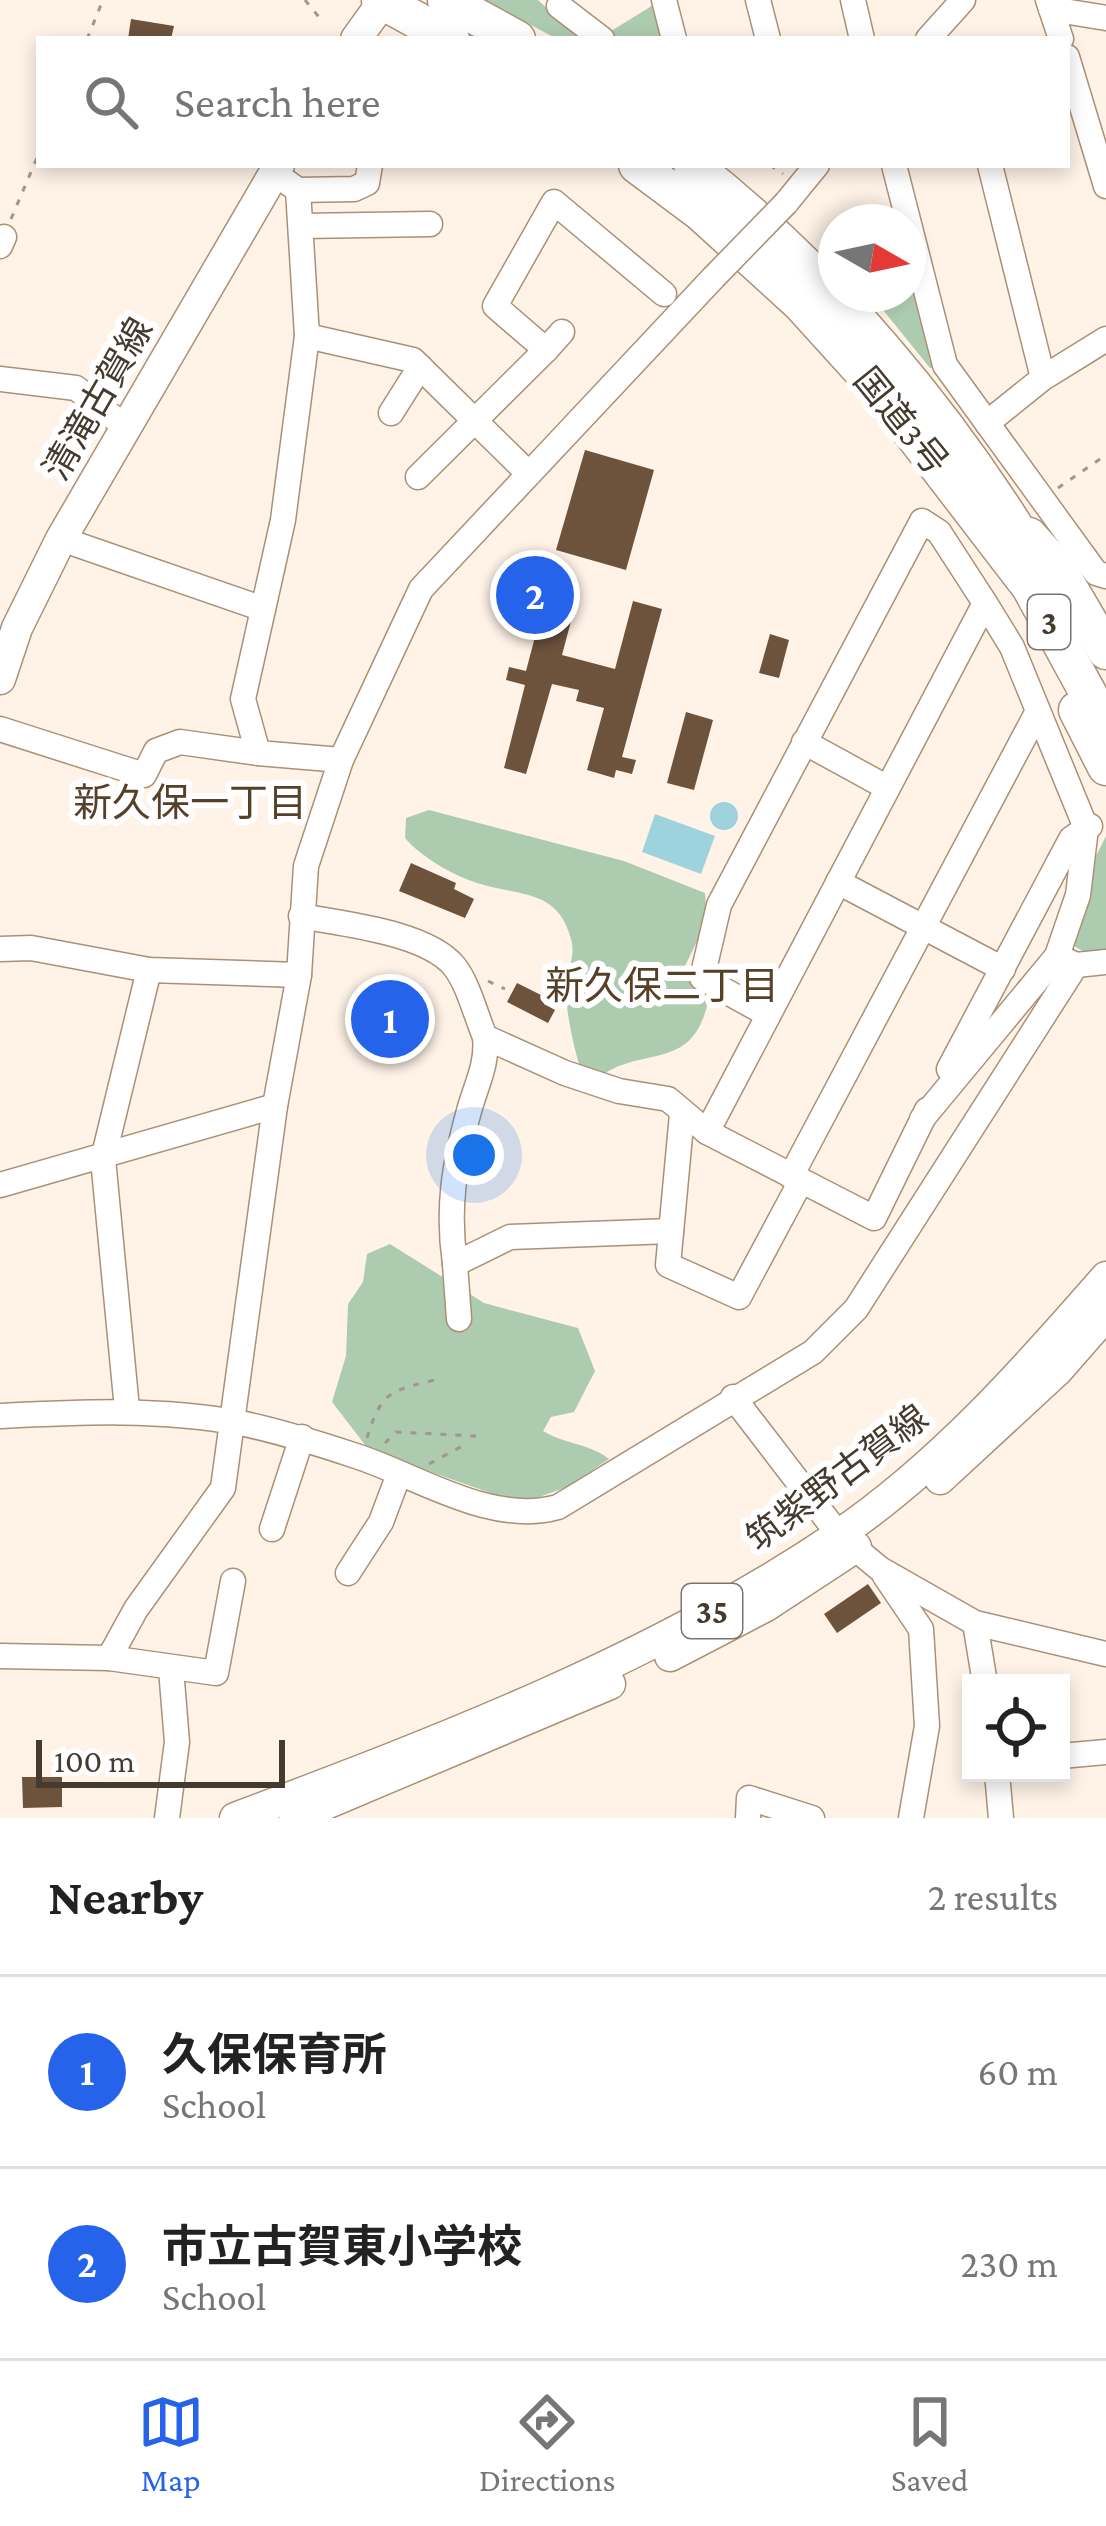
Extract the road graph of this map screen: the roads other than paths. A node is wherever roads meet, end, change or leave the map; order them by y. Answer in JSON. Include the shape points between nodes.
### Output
{"nodes":[{"id":1,"x":382,"y":0,"type":"edge"},
{"id":2,"x":446,"y":0,"type":"edge"},
{"id":3,"x":664,"y":0,"type":"edge"},
{"id":4,"x":758,"y":0,"type":"edge"},
{"id":5,"x":853,"y":0,"type":"edge"},
{"id":6,"x":561,"y":2,"type":"edge"},
{"id":7,"x":954,"y":4,"type":"edge"},
{"id":8,"x":1050,"y":4,"type":"edge"},
{"id":9,"x":1106,"y":18,"type":"edge"},
{"id":10,"x":358,"y":36,"type":"edge"},
{"id":11,"x":446,"y":36,"type":"edge"},
{"id":12,"x":512,"y":36,"type":"edge"},
{"id":13,"x":599,"y":36,"type":"edge"},
{"id":14,"x":673,"y":36,"type":"edge"},
{"id":15,"x":767,"y":36,"type":"edge"},
{"id":16,"x":861,"y":36,"type":"edge"},
{"id":17,"x":930,"y":36,"type":"edge"},
{"id":18,"x":958,"y":36,"type":"edge"},
{"id":19,"x":1060,"y":36,"type":"edge"},
{"id":20,"x":1070,"y":64,"type":"edge"},
{"id":21,"x":1098,"y":127,"type":"edge"},
{"id":22,"x":370,"y":168,"type":"edge"},
{"id":23,"x":641,"y":168,"type":"edge"},
{"id":24,"x":695,"y":168,"type":"edge"},
{"id":25,"x":895,"y":168,"type":"edge"},
{"id":26,"x":991,"y":168,"type":"edge"},
{"id":27,"x":809,"y":169,"type":"edge"},
{"id":28,"x":284,"y":176,"type":"edge"},
{"id":29,"x":1106,"y":186,"type":"edge"},
{"id":30,"x":430,"y":224,"type":"dead end"},
{"id":31,"x":301,"y":226,"type":"junction"},
{"id":32,"x":664,"y":294,"type":"dead end"},
{"id":33,"x":1106,"y":314,"type":"edge"},
{"id":34,"x":308,"y":336,"type":"junction"},
{"id":35,"x":1106,"y":339,"type":"edge"},
{"id":36,"x":1106,"y":350,"type":"edge"},
{"id":37,"x":420,"y":367,"type":"junction"},
{"id":38,"x":0,"y":379,"type":"edge"},
{"id":39,"x":1042,"y":379,"type":"junction"},
{"id":40,"x":391,"y":413,"type":"dead end"},
{"id":41,"x":475,"y":421,"type":"junction"},
{"id":42,"x":987,"y":423,"type":"junction"},
{"id":43,"x":127,"y":428,"type":"junction"},
{"id":44,"x":528,"y":473,"type":"junction"},
{"id":45,"x":418,"y":477,"type":"dead end"},
{"id":46,"x":994,"y":518,"type":"junction"},
{"id":47,"x":62,"y":538,"type":"junction"},
{"id":48,"x":1106,"y":576,"type":"edge"},
{"id":49,"x":985,"y":603,"type":"junction"},
{"id":50,"x":263,"y":609,"type":"junction"},
{"id":51,"x":1106,"y":650,"type":"edge"},
{"id":52,"x":2,"y":668,"type":"edge"},
{"id":53,"x":1106,"y":685,"type":"edge"},
{"id":54,"x":1038,"y":711,"type":"junction"},
{"id":55,"x":1106,"y":726,"type":"edge"},
{"id":56,"x":0,"y":729,"type":"edge"},
{"id":57,"x":805,"y":742,"type":"junction"},
{"id":58,"x":258,"y":753,"type":"junction"},
{"id":59,"x":341,"y":760,"type":"junction"},
{"id":60,"x":1106,"y":767,"type":"edge"},
{"id":61,"x":886,"y":787,"type":"junction"},
{"id":62,"x":1093,"y":824,"type":"junction"},
{"id":63,"x":838,"y":882,"type":"junction"},
{"id":64,"x":301,"y":916,"type":"junction"},
{"id":65,"x":921,"y":926,"type":"junction"},
{"id":66,"x":0,"y":949,"type":"edge"},
{"id":67,"x":1066,"y":961,"type":"junction"},
{"id":68,"x":1106,"y":962,"type":"edge"},
{"id":69,"x":1003,"y":969,"type":"junction"},
{"id":70,"x":148,"y":970,"type":"junction"},
{"id":71,"x":299,"y":975,"type":"junction"},
{"id":72,"x":767,"y":1014,"type":"junction"},
{"id":73,"x":485,"y":1036,"type":"junction"},
{"id":74,"x":275,"y":1106,"type":"junction"},
{"id":75,"x":682,"y":1114,"type":"junction"},
{"id":76,"x":922,"y":1119,"type":"junction"},
{"id":77,"x":707,"y":1132,"type":"junction"},
{"id":78,"x":103,"y":1159,"type":"junction"},
{"id":79,"x":796,"y":1178,"type":"junction"},
{"id":80,"x":0,"y":1185,"type":"edge"},
{"id":81,"x":671,"y":1231,"type":"junction"},
{"id":82,"x":455,"y":1264,"type":"junction"},
{"id":83,"x":1106,"y":1277,"type":"edge"},
{"id":84,"x":1106,"y":1315,"type":"edge"},
{"id":85,"x":459,"y":1319,"type":"dead end"},
{"id":86,"x":733,"y":1397,"type":"junction"},
{"id":87,"x":127,"y":1409,"type":"junction"},
{"id":88,"x":0,"y":1416,"type":"edge"},
{"id":89,"x":236,"y":1422,"type":"junction"},
{"id":90,"x":302,"y":1437,"type":"junction"},
{"id":91,"x":387,"y":1469,"type":"junction"},
{"id":92,"x":272,"y":1529,"type":"dead end"},
{"id":93,"x":846,"y":1542,"type":"junction"},
{"id":94,"x":880,"y":1569,"type":"junction"},
{"id":95,"x":348,"y":1573,"type":"dead end"},
{"id":96,"x":233,"y":1581,"type":"dead end"},
{"id":97,"x":975,"y":1623,"type":"junction"},
{"id":98,"x":1106,"y":1654,"type":"edge"},
{"id":99,"x":0,"y":1656,"type":"edge"},
{"id":100,"x":109,"y":1658,"type":"junction"},
{"id":101,"x":171,"y":1669,"type":"junction"},
{"id":102,"x":984,"y":1674,"type":"edge"},
{"id":103,"x":1106,"y":1752,"type":"edge"},
{"id":104,"x":1070,"y":1755,"type":"edge"},
{"id":105,"x":998,"y":1782,"type":"edge"},
{"id":106,"x":167,"y":1818,"type":"edge"},
{"id":107,"x":235,"y":1818,"type":"edge"},
{"id":108,"x":293,"y":1818,"type":"edge"},
{"id":109,"x":748,"y":1818,"type":"edge"},
{"id":110,"x":812,"y":1818,"type":"edge"},
{"id":111,"x":911,"y":1818,"type":"edge"},
{"id":112,"x":1001,"y":1818,"type":"edge"}],
"edges":[{"from":1,"to":10,"type":"main road"},
{"from":1,"to":11,"type":"highway"},
{"from":2,"to":12,"type":"highway"},
{"from":3,"to":14,"type":"street"},
{"from":4,"to":15,"type":"street"},
{"from":5,"to":16,"type":"street"},
{"from":6,"to":13,"type":"street"},
{"from":7,"to":17,"type":"street"},
{"from":7,"to":18,"type":"street"},
{"from":8,"to":9,"type":"street"},
{"from":8,"to":19,"type":"street"},
{"from":20,"to":21,"type":"street"},
{"from":21,"to":29,"type":"street"},
{"from":22,"to":28,"type":"street","via":[[367,183],[354,189]]},
{"from":23,"to":46,"type":"highway","name":"国道3号","number":"3","via":[[800,303]]},
{"from":24,"to":46,"type":"highway","name":"国道3号","number":"3","via":[[822,282],[900,370]]},
{"from":25,"to":42,"type":"street","via":[[945,365]]},
{"from":26,"to":39,"type":"street"},
{"from":27,"to":44,"type":"street","bridge":true,"via":[[786,203]]},
{"from":28,"to":31,"type":"street"},
{"from":28,"to":43,"type":"main road","name":"清滝古賀線"},
{"from":30,"to":31,"type":"street"},
{"from":31,"to":34,"type":"street"},
{"from":32,"to":41,"type":"street","via":[[554,202],[495,306],[554,341]]},
{"from":33,"to":35,"type":"street"},
{"from":34,"to":37,"type":"street"},
{"from":34,"to":50,"type":"street"},
{"from":35,"to":36,"type":"street"},
{"from":35,"to":39,"type":"street"},
{"from":37,"to":40,"type":"street"},
{"from":37,"to":41,"type":"street"},
{"from":38,"to":43,"type":"street","via":[[76,388]]},
{"from":39,"to":42,"type":"street"},
{"from":41,"to":44,"type":"street"},
{"from":41,"to":45,"type":"street"},
{"from":42,"to":48,"type":"street","via":[[1096,573]]},
{"from":43,"to":47,"type":"main road","name":"清滝古賀線"},
{"from":44,"to":59,"type":"street","via":[[421,589]]},
{"from":46,"to":51,"type":"highway","via":[[1057,567]]},
{"from":46,"to":53,"type":"highway","name":"国道3号","number":"3"},
{"from":46,"to":55,"type":"highway","name":"国道3号","number":"3"},
{"from":46,"to":60,"type":"highway"},
{"from":47,"to":50,"type":"street"},
{"from":47,"to":52,"type":"main road","name":"清滝古賀線"},
{"from":49,"to":54,"type":"street"},
{"from":49,"to":57,"type":"street","via":[[939,532],[922,520]]},
{"from":49,"to":61,"type":"street"},
{"from":50,"to":58,"type":"street","via":[[243,699]]},
{"from":54,"to":62,"type":"street"},
{"from":54,"to":65,"type":"street"},
{"from":56,"to":58,"type":"street","via":[[144,775],[156,751],[180,742]]},
{"from":57,"to":61,"type":"street"},
{"from":57,"to":72,"type":"street","via":[[719,905],[702,978]]},
{"from":58,"to":59,"type":"street"},
{"from":59,"to":64,"type":"street","via":[[316,826]]},
{"from":61,"to":63,"type":"street"},
{"from":62,"to":67,"type":"street"},
{"from":62,"to":69,"type":"street","via":[[1071,839]]},
{"from":63,"to":65,"type":"street"},
{"from":63,"to":72,"type":"street"},
{"from":64,"to":71,"type":"street"},
{"from":64,"to":73,"type":"street","via":[[387,932],[454,965]]},
{"from":65,"to":69,"type":"street"},
{"from":65,"to":79,"type":"street"},
{"from":66,"to":70,"type":"street"},
{"from":67,"to":68,"type":"street"},
{"from":67,"to":76,"type":"street"},
{"from":67,"to":86,"type":"street","via":[[856,1309],[813,1352]]},
{"from":69,"to":76,"type":"street"},
{"from":70,"to":71,"type":"street"},
{"from":70,"to":78,"type":"street"},
{"from":71,"to":74,"type":"street"},
{"from":72,"to":77,"type":"street"},
{"from":73,"to":75,"type":"street","via":[[565,1073],[668,1099]]},
{"from":73,"to":82,"type":"street","via":[[487,1058],[447,1212]]},
{"from":74,"to":78,"type":"street"},
{"from":74,"to":89,"type":"street"},
{"from":75,"to":77,"type":"street"},
{"from":75,"to":81,"type":"street"},
{"from":76,"to":79,"type":"street","via":[[874,1219]]},
{"from":77,"to":79,"type":"street"},
{"from":78,"to":80,"type":"street"},
{"from":78,"to":87,"type":"street"},
{"from":79,"to":81,"type":"street","via":[[739,1297],[668,1265]]},
{"from":81,"to":82,"type":"street","via":[[510,1238]]},
{"from":82,"to":85,"type":"street"},
{"from":83,"to":93,"type":"main road","name":"筑紫野古賀線","number":"35","via":[[966,1430]]},
{"from":84,"to":93,"type":"main road","name":"筑紫野古賀線","number":"35","via":[[982,1444]]},
{"from":86,"to":91,"type":"street","via":[[536,1513],[493,1508]]},
{"from":86,"to":93,"type":"street"},
{"from":87,"to":88,"type":"street"},
{"from":87,"to":89,"type":"street"},
{"from":89,"to":90,"type":"street"},
{"from":89,"to":100,"type":"street","via":[[223,1487]]},
{"from":90,"to":91,"type":"street"},
{"from":90,"to":92,"type":"street"},
{"from":91,"to":95,"type":"street","via":[[381,1522]]},
{"from":93,"to":94,"type":"street"},
{"from":93,"to":107,"type":"main road","name":"筑紫野古賀線","number":"35","via":[[611,1662]]},
{"from":93,"to":108,"type":"main road","name":"筑紫野古賀線","number":"35","via":[[766,1606],[624,1678]]},
{"from":94,"to":97,"type":"street"},
{"from":94,"to":111,"type":"street","via":[[921,1629],[927,1726]]},
{"from":96,"to":101,"type":"street","via":[[216,1672]]},
{"from":97,"to":98,"type":"street"},
{"from":97,"to":102,"type":"street"},
{"from":99,"to":100,"type":"street"},
{"from":100,"to":101,"type":"street"},
{"from":101,"to":106,"type":"street","via":[[177,1742]]},
{"from":103,"to":104,"type":"street"},
{"from":105,"to":112,"type":"street"},
{"from":109,"to":110,"type":"street","via":[[749,1798]]}]}
